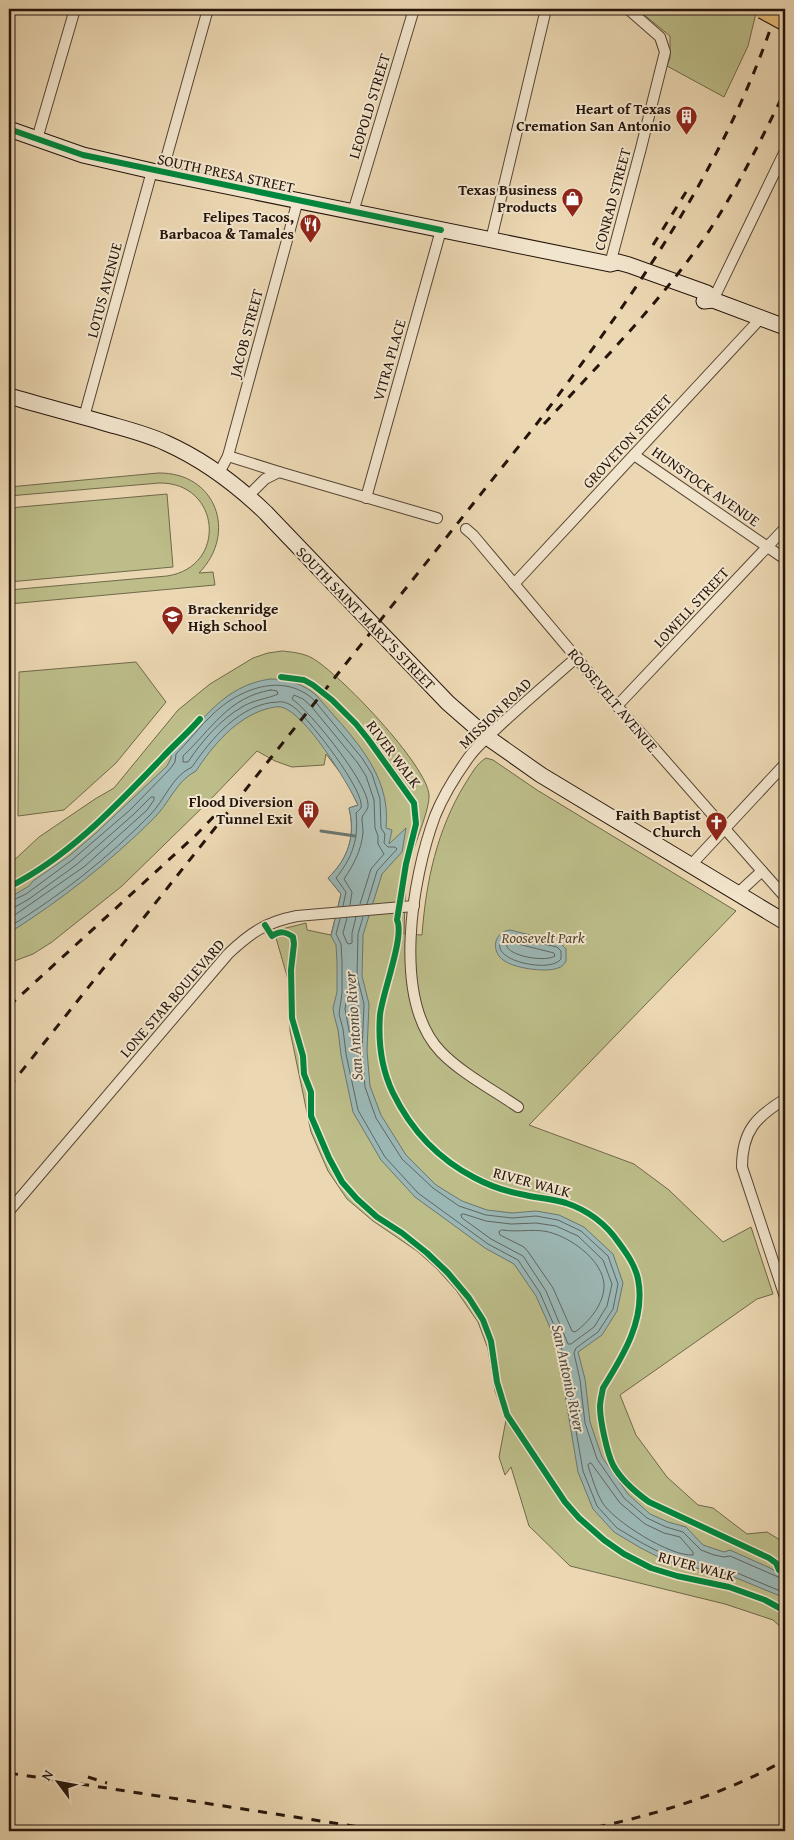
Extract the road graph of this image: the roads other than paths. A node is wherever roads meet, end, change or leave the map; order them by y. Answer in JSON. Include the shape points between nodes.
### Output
{"nodes":[{"id":1,"x":75,"y":9,"type":"edge"},
{"id":2,"x":208,"y":9,"type":"edge"},
{"id":3,"x":414,"y":9,"type":"edge"},
{"id":4,"x":546,"y":9,"type":"edge"},
{"id":5,"x":628,"y":9,"type":"edge"},
{"id":6,"x":763,"y":9,"type":"edge"},
{"id":7,"x":785,"y":21,"type":"edge"},
{"id":8,"x":9,"y":130,"type":"edge"},
{"id":9,"x":37,"y":139,"type":"junction"},
{"id":10,"x":785,"y":151,"type":"edge"},
{"id":11,"x":157,"y":172,"type":"junction"},
{"id":12,"x":298,"y":200,"type":"junction"},
{"id":13,"x":353,"y":212,"type":"junction"},
{"id":14,"x":441,"y":230,"type":"junction"},
{"id":15,"x":491,"y":240,"type":"junction"},
{"id":16,"x":610,"y":264,"type":"junction"},
{"id":17,"x":713,"y":300,"type":"junction"},
{"id":18,"x":761,"y":318,"type":"junction"},
{"id":19,"x":785,"y":327,"type":"edge"},
{"id":20,"x":9,"y":396,"type":"edge"},
{"id":21,"x":84,"y":417,"type":"junction"},
{"id":22,"x":634,"y":455,"type":"junction"},
{"id":23,"x":228,"y":456,"type":"junction"},
{"id":24,"x":279,"y":472,"type":"junction"},
{"id":25,"x":219,"y":473,"type":"junction"},
{"id":26,"x":248,"y":496,"type":"junction"},
{"id":27,"x":366,"y":498,"type":"junction"},
{"id":28,"x":437,"y":518,"type":"dead end"},
{"id":29,"x":785,"y":528,"type":"edge"},
{"id":30,"x":466,"y":529,"type":"dead end"},
{"id":31,"x":768,"y":547,"type":"junction"},
{"id":32,"x":785,"y":559,"type":"edge"},
{"id":33,"x":514,"y":584,"type":"junction"},
{"id":34,"x":577,"y":657,"type":"junction"},
{"id":35,"x":618,"y":706,"type":"junction"},
{"id":36,"x":488,"y":737,"type":"junction"},
{"id":37,"x":785,"y":764,"type":"edge"},
{"id":38,"x":724,"y":829,"type":"junction"},
{"id":39,"x":690,"y":866,"type":"junction"},
{"id":40,"x":762,"y":871,"type":"junction"},
{"id":41,"x":737,"y":894,"type":"junction"},
{"id":42,"x":785,"y":897,"type":"edge"},
{"id":43,"x":414,"y":906,"type":"junction"},
{"id":44,"x":785,"y":922,"type":"edge"},
{"id":45,"x":785,"y":1099,"type":"edge"},
{"id":46,"x":518,"y":1107,"type":"dead end"},
{"id":47,"x":9,"y":1211,"type":"edge"},
{"id":48,"x":785,"y":1297,"type":"edge"}],
"edges":[{"from":1,"to":9,"type":"street"},
{"from":2,"to":11,"type":"street","name":"LOTUS AVENUE"},
{"from":3,"to":13,"type":"street","name":"LEOPOLD STREET"},
{"from":4,"to":15,"type":"street"},
{"from":5,"to":16,"type":"street","name":"CONRAD STREET","via":[[660,37],[665,52]]},
{"from":6,"to":7,"type":"highway","bridge":true},
{"from":8,"to":9,"type":"main road","name":"SOUTH PRESA STREET"},
{"from":9,"to":11,"type":"main road","name":"SOUTH PRESA STREET","via":[[83,155]]},
{"from":10,"to":17,"type":"street"},
{"from":11,"to":12,"type":"main road","name":"SOUTH PRESA STREET"},
{"from":11,"to":21,"type":"street","name":"LOTUS AVENUE"},
{"from":12,"to":13,"type":"main road","name":"SOUTH PRESA STREET"},
{"from":12,"to":23,"type":"street","name":"JACOB STREET"},
{"from":13,"to":14,"type":"main road","name":"SOUTH PRESA STREET"},
{"from":14,"to":15,"type":"main road","name":"SOUTH PRESA STREET"},
{"from":14,"to":27,"type":"street","name":"VITRA PLACE"},
{"from":15,"to":16,"type":"main road","name":"SOUTH PRESA STREET"},
{"from":16,"to":17,"type":"main road","name":"SOUTH PRESA STREET","via":[[618,262],[639,268],[707,293]]},
{"from":17,"to":18,"type":"main road","name":"SOUTH PRESA STREET"},
{"from":18,"to":19,"type":"main road","name":"SOUTH PRESA STREET"},
{"from":18,"to":22,"type":"street","name":"GROVETON STREET"},
{"from":20,"to":21,"type":"main road","name":"SOUTH SAINT MARY'S STREET"},
{"from":21,"to":25,"type":"main road","name":"SOUTH SAINT MARY'S STREET","via":[[166,443]]},
{"from":22,"to":31,"type":"street","name":"HUNSTOCK AVENUE"},
{"from":22,"to":33,"type":"street","name":"GROVETON STREET"},
{"from":23,"to":24,"type":"street"},
{"from":23,"to":25,"type":"street","name":"JACOB STREET"},
{"from":24,"to":26,"type":"street"},
{"from":24,"to":27,"type":"street"},
{"from":25,"to":26,"type":"main road","name":"SOUTH SAINT MARY'S STREET"},
{"from":26,"to":36,"type":"main road","name":"SOUTH SAINT MARY'S STREET","via":[[448,703]]},
{"from":27,"to":28,"type":"street"},
{"from":29,"to":31,"type":"street","name":"LOWELL STREET"},
{"from":30,"to":33,"type":"street","name":"ROOSEVELT AVENUE"},
{"from":31,"to":32,"type":"street","name":"HUNSTOCK AVENUE"},
{"from":31,"to":35,"type":"street","name":"LOWELL STREET"},
{"from":33,"to":34,"type":"street","name":"ROOSEVELT AVENUE"},
{"from":34,"to":35,"type":"street","name":"ROOSEVELT AVENUE"},
{"from":34,"to":36,"type":"street","name":"MISSION ROAD"},
{"from":35,"to":38,"type":"street","name":"ROOSEVELT AVENUE"},
{"from":36,"to":39,"type":"main road","via":[[538,773]]},
{"from":36,"to":43,"type":"street","name":"MISSION ROAD","via":[[469,756],[436,816],[418,876]]},
{"from":37,"to":38,"type":"street"},
{"from":38,"to":39,"type":"street"},
{"from":38,"to":40,"type":"street","name":"ROOSEVELT AVENUE"},
{"from":39,"to":41,"type":"main road"},
{"from":40,"to":41,"type":"street"},
{"from":40,"to":42,"type":"street","name":"ROOSEVELT AVENUE"},
{"from":41,"to":44,"type":"main road"},
{"from":43,"to":46,"type":"street","name":"MISSION ROAD","via":[[410,969],[421,1018],[431,1038],[452,1062]]},
{"from":43,"to":47,"type":"street","name":"LONE STAR BOULEVARD","via":[[279,919],[251,934],[228,954]]},
{"from":45,"to":48,"type":"street","via":[[756,1120],[742,1148],[742,1167]]}]}
